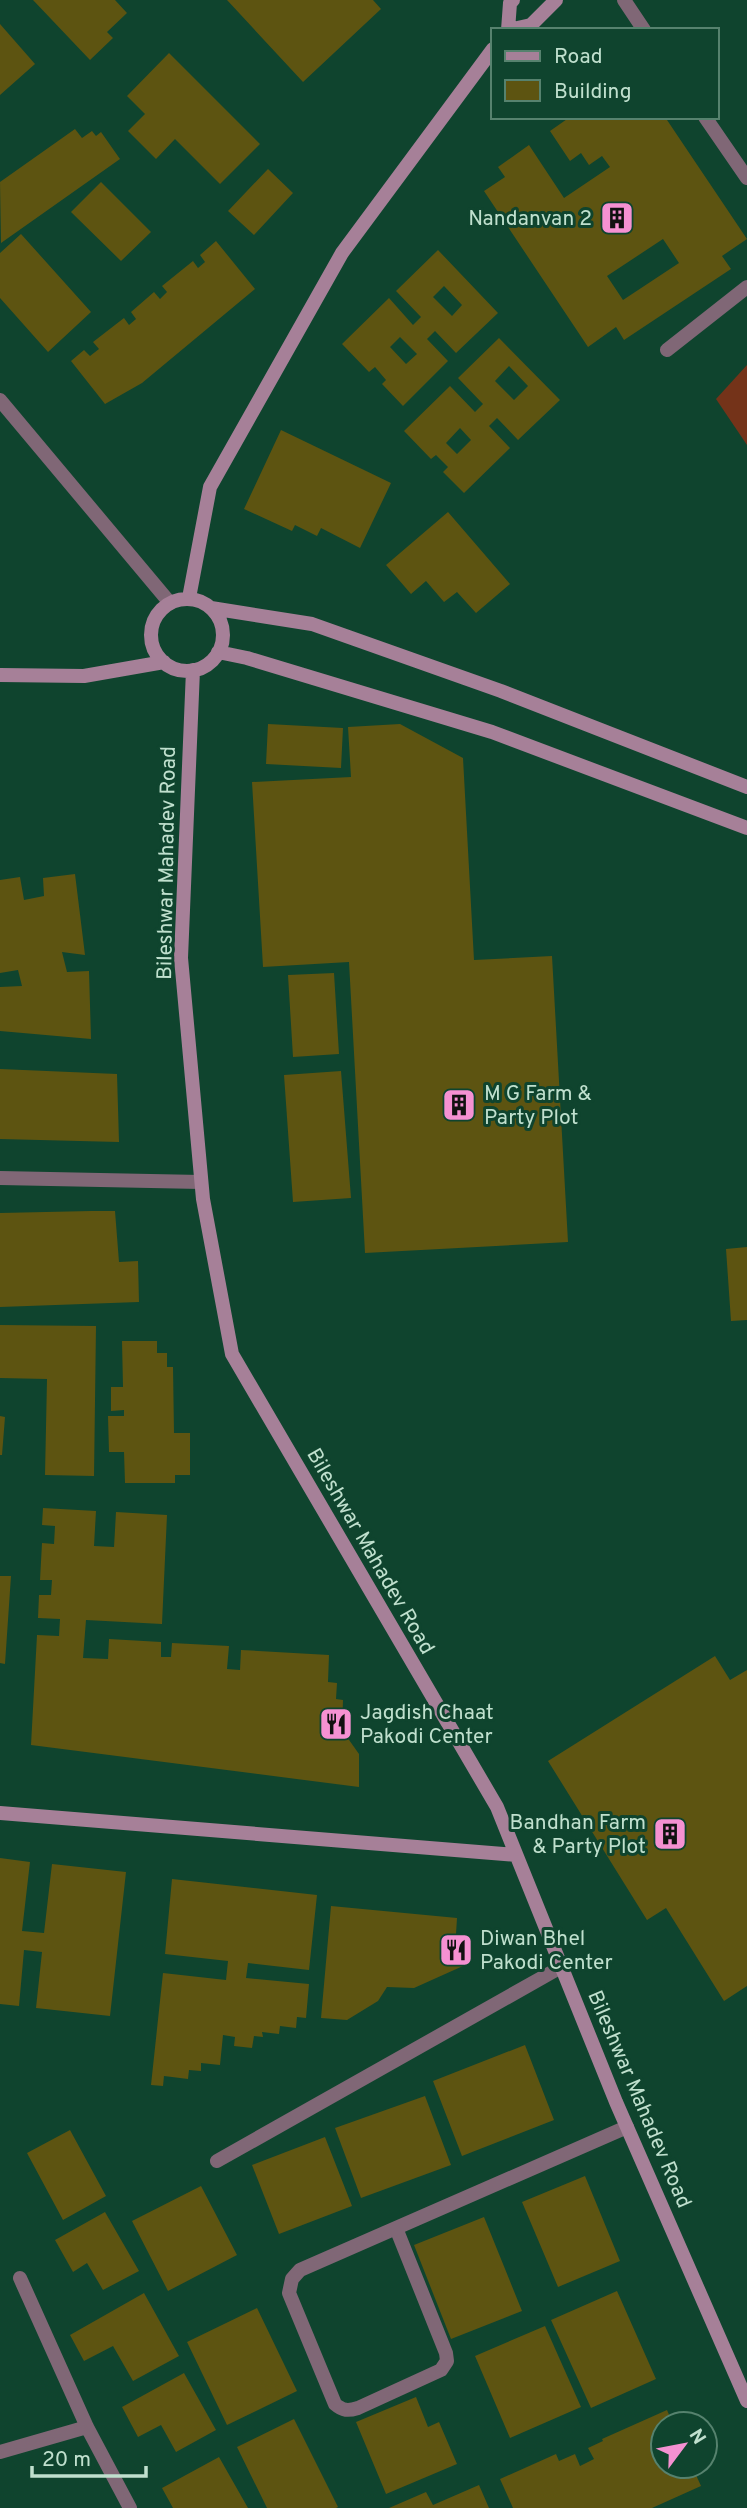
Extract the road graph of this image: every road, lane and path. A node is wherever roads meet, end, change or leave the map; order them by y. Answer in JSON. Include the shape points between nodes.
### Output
{"nodes":[{"id":1,"x":513,"y":0,"type":"edge"},
{"id":2,"x":556,"y":0,"type":"edge"},
{"id":3,"x":624,"y":0,"type":"edge"},
{"id":4,"x":508,"y":28,"type":"edge"},
{"id":5,"x":516,"y":28,"type":"edge"},
{"id":6,"x":643,"y":28,"type":"edge"},
{"id":7,"x":491,"y":52,"type":"edge"},
{"id":8,"x":706,"y":119,"type":"edge"},
{"id":9,"x":747,"y":178,"type":"edge"},
{"id":10,"x":747,"y":287,"type":"edge"},
{"id":11,"x":667,"y":350,"type":"dead end"},
{"id":12,"x":0,"y":400,"type":"edge"},
{"id":13,"x":189,"y":598,"type":"junction"},
{"id":14,"x":170,"y":603,"type":"junction"},
{"id":15,"x":211,"y":608,"type":"junction"},
{"id":16,"x":218,"y":652,"type":"junction"},
{"id":17,"x":164,"y":663,"type":"junction"},
{"id":18,"x":193,"y":670,"type":"junction"},
{"id":19,"x":0,"y":675,"type":"edge"},
{"id":20,"x":747,"y":787,"type":"edge"},
{"id":21,"x":747,"y":828,"type":"edge"},
{"id":22,"x":0,"y":1178,"type":"edge"},
{"id":23,"x":201,"y":1182,"type":"junction"},
{"id":24,"x":0,"y":1813,"type":"edge"},
{"id":25,"x":516,"y":1855,"type":"junction"},
{"id":26,"x":561,"y":1967,"type":"junction"},
{"id":27,"x":627,"y":2127,"type":"junction"},
{"id":28,"x":217,"y":2161,"type":"dead end"},
{"id":29,"x":396,"y":2228,"type":"junction"},
{"id":30,"x":20,"y":2278,"type":"dead end"},
{"id":31,"x":747,"y":2401,"type":"edge"},
{"id":32,"x":87,"y":2427,"type":"junction"},
{"id":33,"x":0,"y":2452,"type":"edge"},
{"id":34,"x":130,"y":2508,"type":"edge"}],
"edges":[{"from":1,"to":4,"type":"street"},
{"from":2,"to":5,"type":"street","via":[[531,24]]},
{"from":3,"to":6,"type":"street"},
{"from":7,"to":13,"type":"street","via":[[342,253],[210,487]]},
{"from":8,"to":9,"type":"street"},
{"from":10,"to":11,"type":"street"},
{"from":12,"to":14,"type":"street"},
{"from":13,"to":14,"type":"street"},
{"from":13,"to":15,"type":"street"},
{"from":14,"to":17,"type":"street","via":[[156,615],[150,631],[153,649]]},
{"from":15,"to":16,"type":"street","via":[[223,637]]},
{"from":15,"to":20,"type":"street","via":[[312,624],[501,691]]},
{"from":16,"to":18,"type":"street","via":[[208,664]]},
{"from":16,"to":21,"type":"street","via":[[492,733]]},
{"from":17,"to":18,"type":"street","via":[[178,670]]},
{"from":17,"to":19,"type":"street","via":[[84,676]]},
{"from":18,"to":23,"type":"street","name":"Bileshwar Mahadev Road","via":[[181,958]]},
{"from":22,"to":23,"type":"street"},
{"from":23,"to":25,"type":"street","name":"Bileshwar Mahadev Road","via":[[232,1354],[497,1807]]},
{"from":24,"to":25,"type":"street"},
{"from":25,"to":26,"type":"street","name":"Bileshwar Mahadev Road"},
{"from":26,"to":27,"type":"street","name":"Bileshwar Mahadev Road"},
{"from":26,"to":28,"type":"street"},
{"from":27,"to":29,"type":"street"},
{"from":27,"to":31,"type":"street","name":"Bileshwar Mahadev Road"},
{"from":29,"to":29,"type":"street","via":[[300,2270],[292,2279],[289,2293],[341,2410],[358,2408],[441,2370],[447,2361]]},
{"from":30,"to":32,"type":"street"},
{"from":32,"to":33,"type":"street"},
{"from":32,"to":34,"type":"street"}]}
